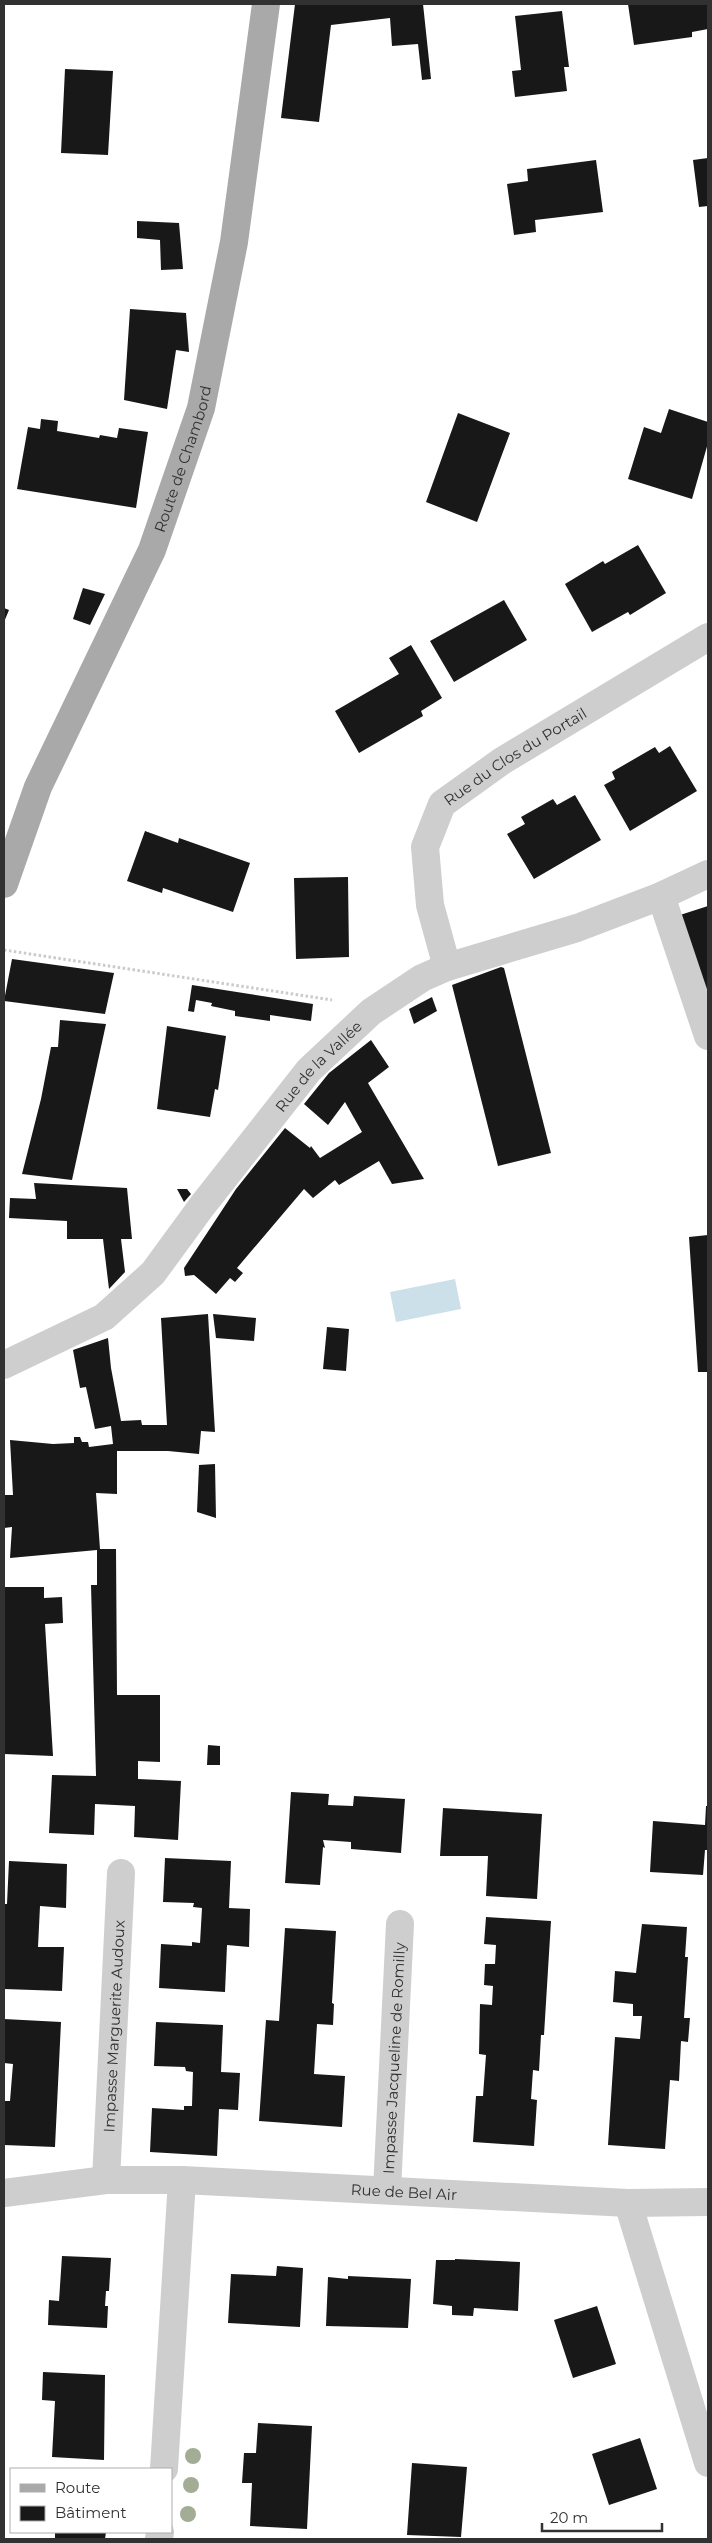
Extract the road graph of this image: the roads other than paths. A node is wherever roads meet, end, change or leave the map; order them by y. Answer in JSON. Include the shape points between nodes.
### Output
{"nodes":[{"id":1,"x":266,"y":4,"type":"edge"},
{"id":2,"x":708,"y":637,"type":"edge"},
{"id":3,"x":708,"y":874,"type":"edge"},
{"id":4,"x":4,"y":884,"type":"edge"},
{"id":5,"x":661,"y":896,"type":"junction"},
{"id":6,"x":447,"y":967,"type":"junction"},
{"id":7,"x":708,"y":1036,"type":"edge"},
{"id":8,"x":4,"y":1365,"type":"edge"},
{"id":9,"x":121,"y":1873,"type":"dead end"},
{"id":10,"x":400,"y":1924,"type":"dead end"},
{"id":11,"x":106,"y":2180,"type":"junction"},
{"id":12,"x":182,"y":2180,"type":"junction"},
{"id":13,"x":387,"y":2190,"type":"junction"},
{"id":14,"x":4,"y":2193,"type":"edge"},
{"id":15,"x":708,"y":2202,"type":"edge"},
{"id":16,"x":628,"y":2203,"type":"junction"},
{"id":17,"x":708,"y":2463,"type":"edge"},
{"id":18,"x":164,"y":2468,"type":"edge"}],
"edges":[{"from":1,"to":4,"type":"main road","name":"Route de Chambord","via":[[234,242],[201,408],[152,550],[38,787]]},
{"from":2,"to":6,"type":"street","name":"Rue du Clos du Portail","via":[[502,761],[442,804],[426,847],[430,905]]},
{"from":3,"to":5,"type":"street","name":"Rue de la Vallée"},
{"from":5,"to":6,"type":"street","name":"Rue de la Vallée","via":[[577,928]]},
{"from":5,"to":7,"type":"street"},
{"from":6,"to":8,"type":"street","name":"Rue de la Vallée","via":[[422,978],[371,1012],[309,1070],[152,1273],[104,1318]]},
{"from":9,"to":11,"type":"street","name":"Impasse Marguerite Audoux"},
{"from":10,"to":13,"type":"street","name":"Impasse Jacqueline de Romilly"},
{"from":11,"to":12,"type":"street","name":"Rue de Bel Air"},
{"from":11,"to":14,"type":"street","name":"Rue de Bel Air"},
{"from":12,"to":13,"type":"street","name":"Rue de Bel Air"},
{"from":12,"to":18,"type":"street"},
{"from":13,"to":16,"type":"street","name":"Rue de Bel Air"},
{"from":15,"to":16,"type":"street","name":"Rue de Bel Air"},
{"from":16,"to":17,"type":"street"}]}
